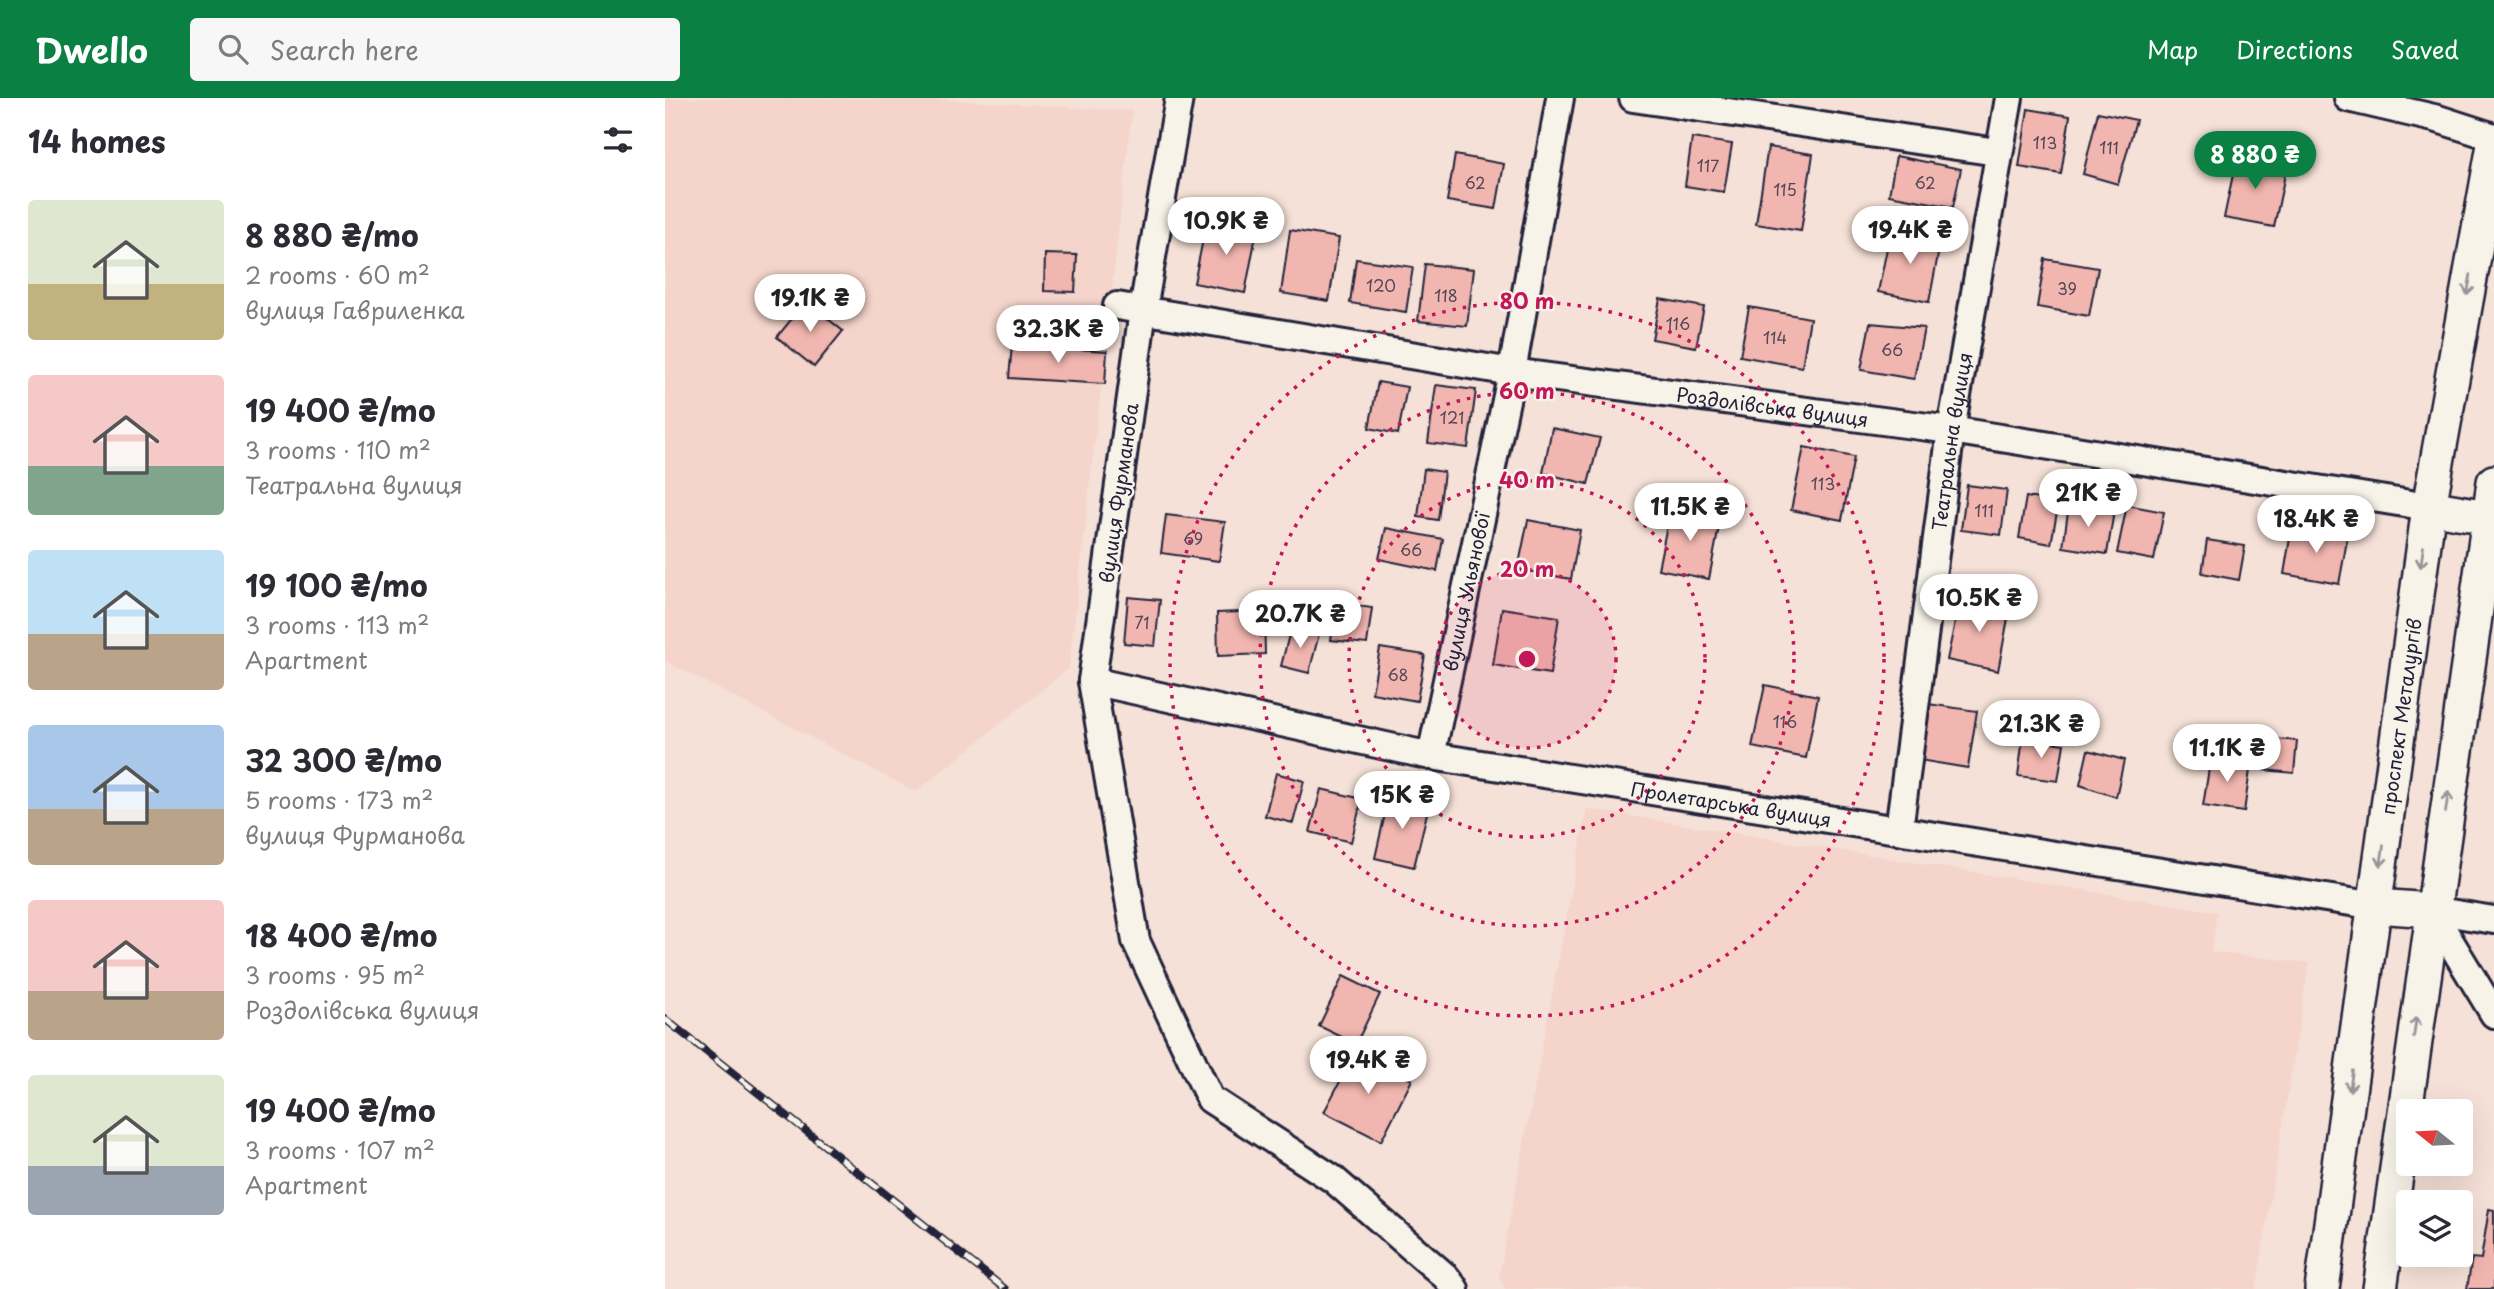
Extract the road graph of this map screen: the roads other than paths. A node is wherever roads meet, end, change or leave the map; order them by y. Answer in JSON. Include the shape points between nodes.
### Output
{"nodes":[{"id":1,"x":1179,"y":98,"type":"edge"},
{"id":2,"x":1560,"y":98,"type":"edge"},
{"id":3,"x":1633,"y":98,"type":"edge"},
{"id":4,"x":2009,"y":98,"type":"edge"},
{"id":5,"x":2348,"y":98,"type":"edge"},
{"id":6,"x":2494,"y":137,"type":"edge"},
{"id":7,"x":2494,"y":145,"type":"edge"},
{"id":8,"x":1997,"y":152,"type":"junction"},
{"id":9,"x":1117,"y":306,"type":"dead end"},
{"id":10,"x":1143,"y":310,"type":"junction"},
{"id":11,"x":1512,"y":372,"type":"junction"},
{"id":12,"x":1951,"y":430,"type":"junction"},
{"id":13,"x":2494,"y":482,"type":"edge"},
{"id":14,"x":2429,"y":507,"type":"junction"},
{"id":15,"x":2491,"y":517,"type":"edge"},
{"id":16,"x":1092,"y":681,"type":"junction"},
{"id":17,"x":1431,"y":756,"type":"junction"},
{"id":18,"x":1899,"y":830,"type":"junction"},
{"id":19,"x":2376,"y":906,"type":"junction"},
{"id":20,"x":2431,"y":910,"type":"junction"},
{"id":21,"x":2494,"y":920,"type":"edge"},
{"id":22,"x":2494,"y":1014,"type":"edge"},
{"id":23,"x":1455,"y":1289,"type":"edge"},
{"id":24,"x":2322,"y":1289,"type":"edge"},
{"id":25,"x":2380,"y":1289,"type":"edge"}],
"edges":[{"from":1,"to":10,"type":"street","name":"вулиця Фурманова"},
{"from":2,"to":11,"type":"street","name":"вулиця Ульянової"},
{"from":3,"to":8,"type":"street"},
{"from":4,"to":8,"type":"street","name":"Театральна вулиця"},
{"from":5,"to":6,"type":"street"},
{"from":7,"to":14,"type":"street","name":"проспект Металургів","one_way":true},
{"from":8,"to":12,"type":"street","name":"Театральна вулиця"},
{"from":9,"to":10,"type":"street","name":"Роздолівська вулиця"},
{"from":10,"to":11,"type":"street","name":"Роздолівська вулиця"},
{"from":10,"to":16,"type":"street","name":"вулиця Фурманова"},
{"from":11,"to":12,"type":"street","name":"Роздолівська вулиця"},
{"from":11,"to":17,"type":"street","name":"вулиця Ульянової"},
{"from":12,"to":14,"type":"street","name":"Роздолівська вулиця"},
{"from":12,"to":18,"type":"street","name":"Театральна вулиця"},
{"from":13,"to":15,"type":"street"},
{"from":14,"to":15,"type":"street"},
{"from":14,"to":19,"type":"street","name":"проспект Металургів","one_way":true},
{"from":20,"to":15,"type":"street","one_way":true},
{"from":16,"to":17,"type":"street","name":"Пролетарська вулиця"},
{"from":16,"to":23,"type":"street","name":"вулиця Фурманова","via":[[1136,941],[1210,1099],[1333,1179]]},
{"from":17,"to":18,"type":"street","name":"Пролетарська вулиця"},
{"from":18,"to":19,"type":"street","name":"Пролетарська вулиця"},
{"from":19,"to":20,"type":"street"},
{"from":19,"to":24,"type":"street","name":"проспект Металургів","one_way":true},
{"from":20,"to":21,"type":"street"},
{"from":20,"to":22,"type":"street"},
{"from":25,"to":20,"type":"street","one_way":true}]}
